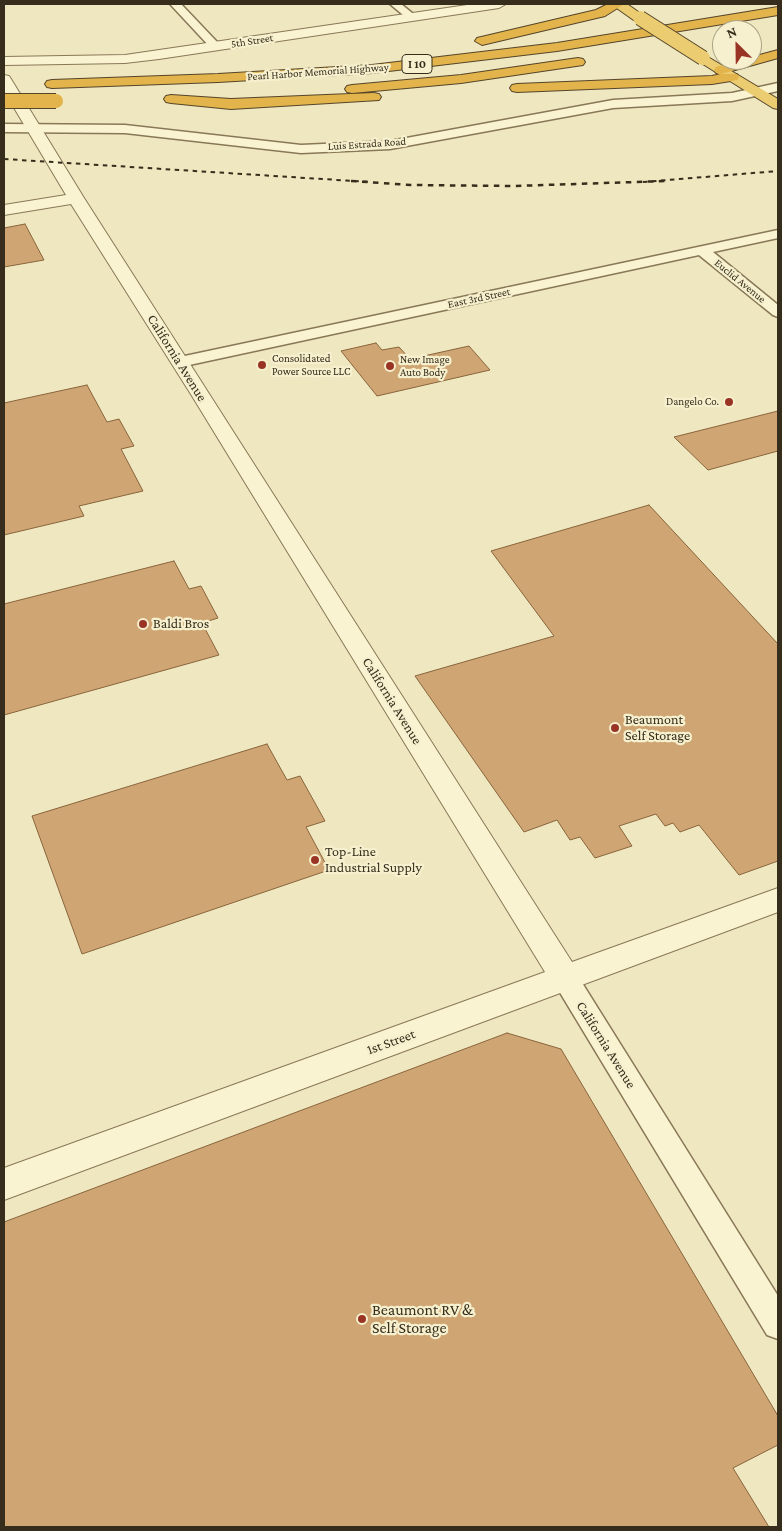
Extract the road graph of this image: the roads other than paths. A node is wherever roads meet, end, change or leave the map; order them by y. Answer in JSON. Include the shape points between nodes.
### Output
{"nodes":[{"id":1,"x":175,"y":4,"type":"edge"},
{"id":2,"x":395,"y":4,"type":"edge"},
{"id":3,"x":499,"y":4,"type":"edge"},
{"id":4,"x":618,"y":4,"type":"edge"},
{"id":5,"x":778,"y":11,"type":"edge"},
{"id":6,"x":412,"y":17,"type":"junction"},
{"id":7,"x":704,"y":41,"type":"dead end"},
{"id":8,"x":215,"y":46,"type":"junction"},
{"id":9,"x":658,"y":49,"type":"dead end"},
{"id":10,"x":778,"y":54,"type":"edge"},
{"id":11,"x":594,"y":60,"type":"dead end"},
{"id":12,"x":4,"y":61,"type":"edge"},
{"id":13,"x":726,"y":73,"type":"junction"},
{"id":14,"x":4,"y":79,"type":"edge"},
{"id":15,"x":4,"y":84,"type":"edge"},
{"id":16,"x":74,"y":84,"type":"junction"},
{"id":17,"x":778,"y":87,"type":"edge"},
{"id":18,"x":757,"y":92,"type":"junction"},
{"id":19,"x":152,"y":99,"type":"dead end"},
{"id":20,"x":171,"y":99,"type":"junction"},
{"id":21,"x":4,"y":101,"type":"edge"},
{"id":22,"x":61,"y":101,"type":"dead end"},
{"id":23,"x":778,"y":105,"type":"edge"},
{"id":24,"x":4,"y":128,"type":"edge"},
{"id":25,"x":33,"y":129,"type":"junction"},
{"id":26,"x":76,"y":198,"type":"junction"},
{"id":27,"x":4,"y":210,"type":"edge"},
{"id":28,"x":778,"y":234,"type":"edge"},
{"id":29,"x":701,"y":250,"type":"junction"},
{"id":30,"x":778,"y":312,"type":"edge"},
{"id":31,"x":180,"y":362,"type":"junction"},
{"id":32,"x":778,"y":900,"type":"edge"},
{"id":33,"x":565,"y":978,"type":"junction"},
{"id":34,"x":4,"y":1184,"type":"edge"},
{"id":35,"x":778,"y":1324,"type":"edge"}],
"edges":[{"from":1,"to":8,"type":"street"},
{"from":2,"to":6,"type":"street"},
{"from":3,"to":6,"type":"street","name":"5th Street"},
{"from":4,"to":13,"type":"highway","bridge":true},
{"from":4,"to":16,"type":"highway","via":[[600,13],[397,57],[284,69]]},
{"from":5,"to":16,"type":"highway","name":"Pearl Harbor Memorial Highway","number":"I 10","via":[[557,47],[417,64],[281,75]]},
{"from":6,"to":8,"type":"street","name":"5th Street"},
{"from":7,"to":9,"type":"highway"},
{"from":8,"to":12,"type":"street","name":"5th Street","via":[[124,59]]},
{"from":10,"to":13,"type":"highway"},
{"from":11,"to":20,"type":"highway","name":"Pearl Harbor Memorial Highway","number":"I 10","via":[[404,86]]},
{"from":13,"to":18,"type":"highway"},
{"from":13,"to":20,"type":"highway","via":[[712,80],[366,98],[231,104]]},
{"from":14,"to":25,"type":"street","name":"California Avenue"},
{"from":15,"to":16,"type":"highway","name":"Pearl Harbor Memorial Highway","number":"I 10"},
{"from":17,"to":18,"type":"street","name":"Luis Estrada Road"},
{"from":18,"to":23,"type":"highway"},
{"from":18,"to":25,"type":"street","name":"Luis Estrada Road","via":[[732,97],[613,104],[390,145],[301,148],[125,129]]},
{"from":19,"to":20,"type":"highway","name":"Pearl Harbor Memorial Highway","number":"I 10"},
{"from":21,"to":22,"type":"highway","bridge":true},
{"from":24,"to":25,"type":"street","name":"Luis Estrada Road"},
{"from":25,"to":26,"type":"street","name":"California Avenue"},
{"from":26,"to":27,"type":"street"},
{"from":26,"to":31,"type":"street","name":"California Avenue"},
{"from":28,"to":29,"type":"street","name":"East 3rd Street"},
{"from":29,"to":30,"type":"street","name":"Euclid Avenue"},
{"from":29,"to":31,"type":"street","name":"East 3rd Street"},
{"from":31,"to":33,"type":"street","name":"California Avenue"},
{"from":32,"to":33,"type":"street","name":"1st Street"},
{"from":33,"to":34,"type":"street","name":"1st Street"},
{"from":33,"to":35,"type":"street","name":"California Avenue"}]}
